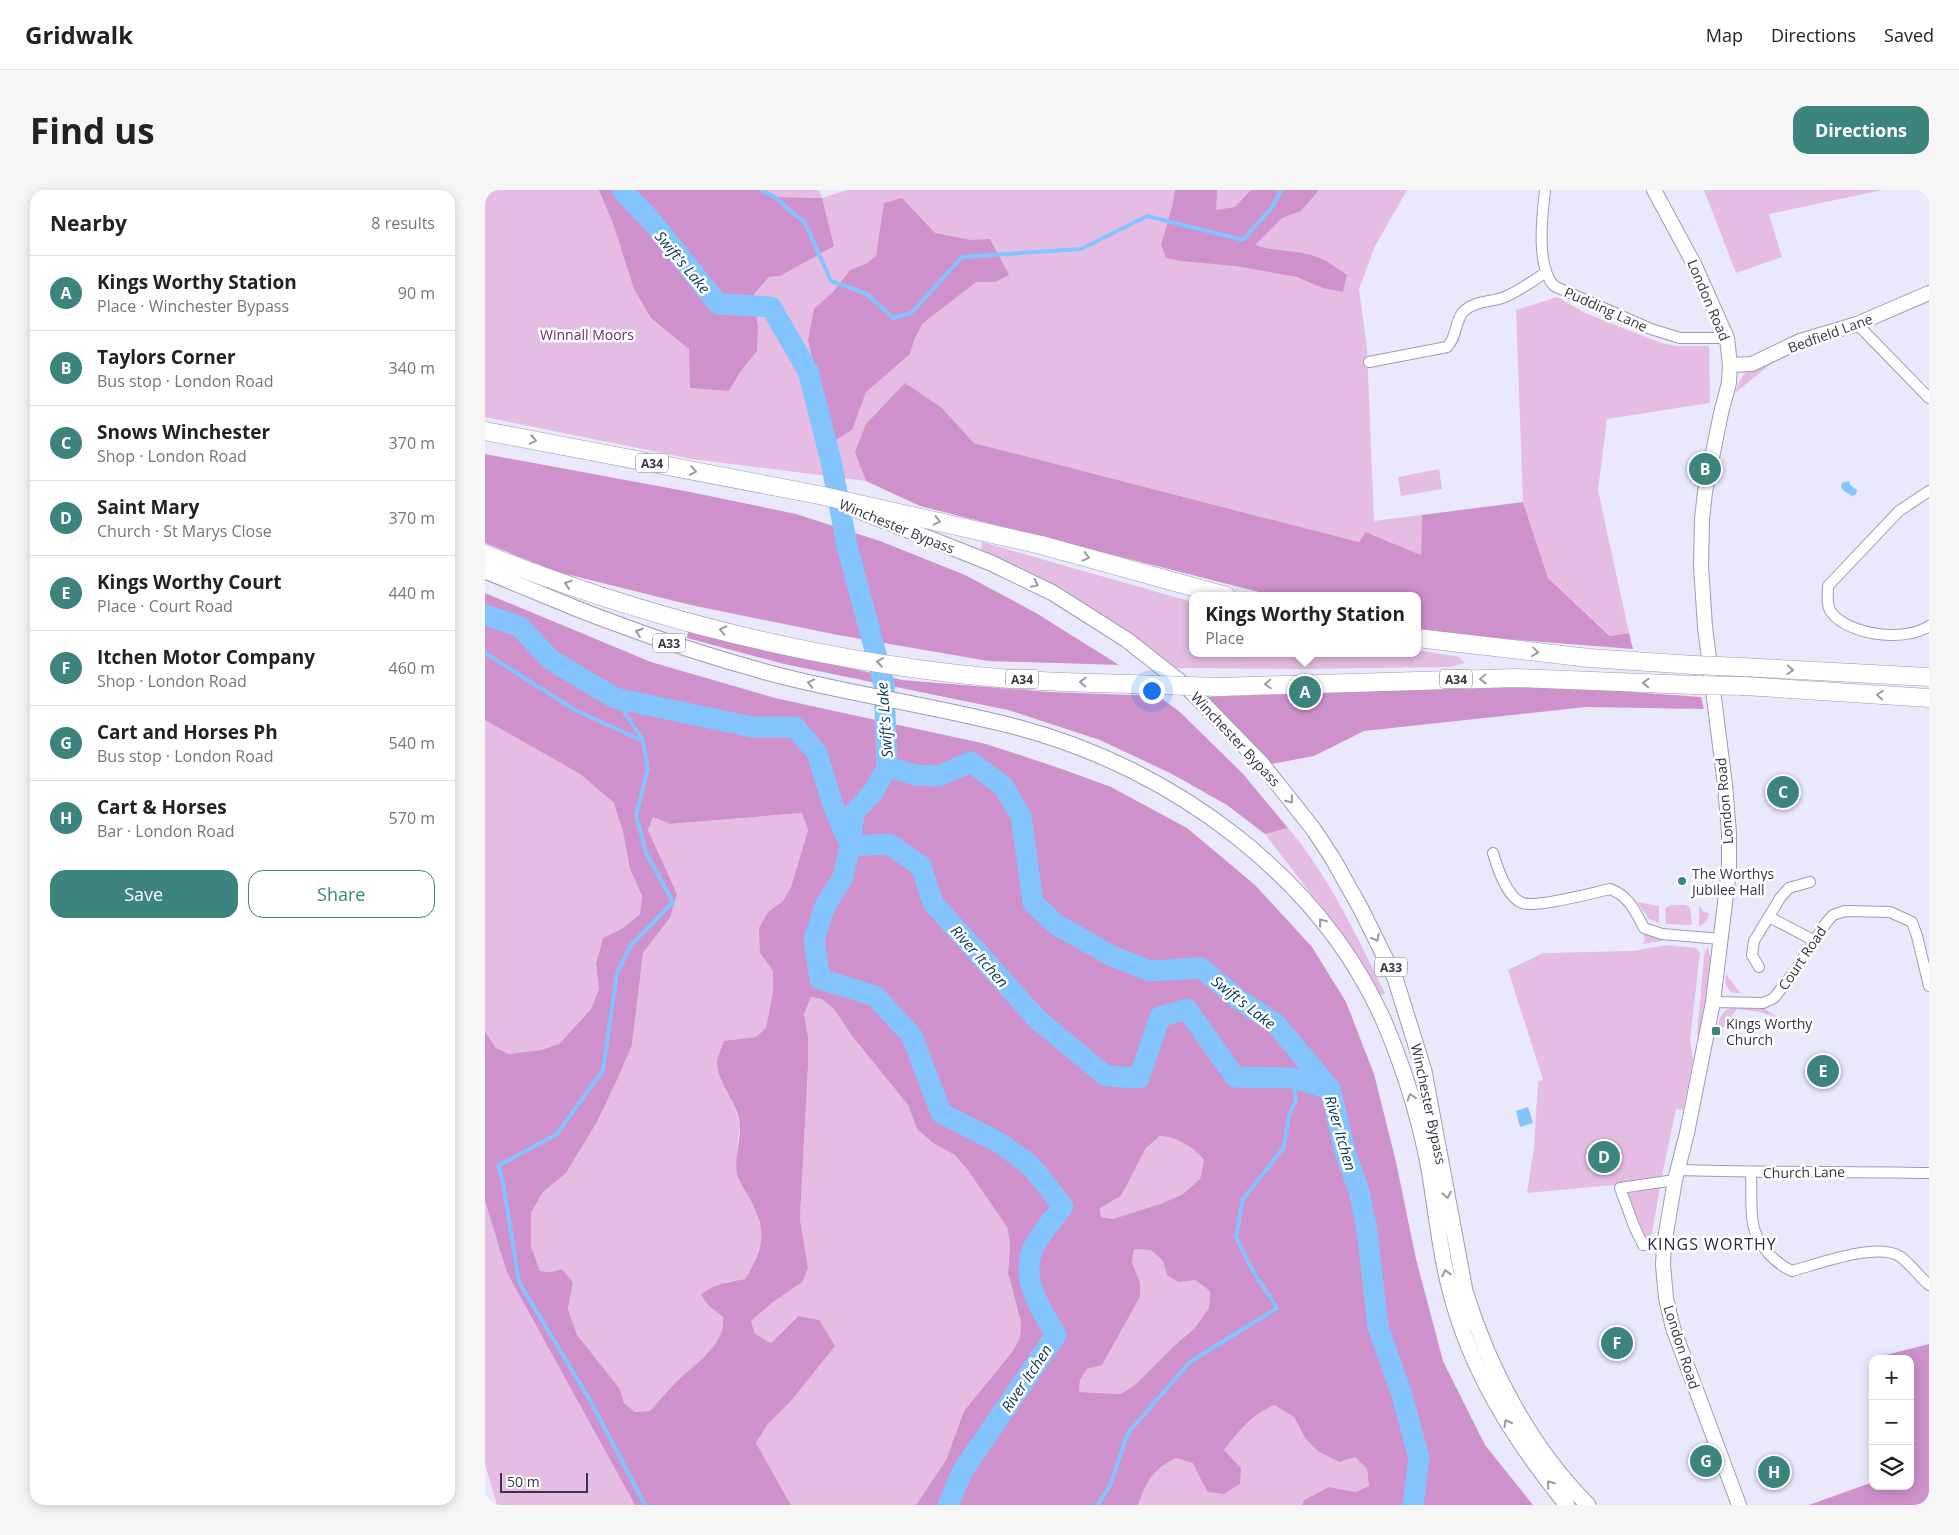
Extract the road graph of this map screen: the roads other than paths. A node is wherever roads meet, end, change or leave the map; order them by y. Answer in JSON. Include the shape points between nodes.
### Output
{"nodes":[{"id":1,"x":1545,"y":190,"type":"edge"},
{"id":2,"x":1654,"y":190,"type":"edge"},
{"id":3,"x":1545,"y":273,"type":"junction"},
{"id":4,"x":1929,"y":293,"type":"edge"},
{"id":5,"x":1857,"y":324,"type":"junction"},
{"id":6,"x":1727,"y":338,"type":"junction"},
{"id":7,"x":1369,"y":362,"type":"dead end"},
{"id":8,"x":1730,"y":365,"type":"junction"},
{"id":9,"x":1929,"y":398,"type":"edge"},
{"id":10,"x":485,"y":431,"type":"edge"},
{"id":11,"x":1929,"y":491,"type":"edge"},
{"id":12,"x":904,"y":521,"type":"junction"},
{"id":13,"x":485,"y":554,"type":"edge"},
{"id":14,"x":485,"y":571,"type":"edge"},
{"id":15,"x":1211,"y":592,"type":"edge"},
{"id":16,"x":1929,"y":626,"type":"edge"},
{"id":17,"x":1421,"y":638,"type":"edge"},
{"id":18,"x":1929,"y":677,"type":"edge"},
{"id":19,"x":1929,"y":698,"type":"edge"},
{"id":20,"x":1493,"y":853,"type":"dead end"},
{"id":21,"x":1810,"y":882,"type":"dead end"},
{"id":22,"x":1769,"y":917,"type":"junction"},
{"id":23,"x":1721,"y":939,"type":"junction"},
{"id":24,"x":1815,"y":941,"type":"junction"},
{"id":25,"x":1759,"y":967,"type":"dead end"},
{"id":26,"x":1929,"y":986,"type":"edge"},
{"id":27,"x":1713,"y":1002,"type":"junction"},
{"id":28,"x":1751,"y":1173,"type":"junction"},
{"id":29,"x":1929,"y":1173,"type":"edge"},
{"id":30,"x":1677,"y":1175,"type":"junction"},
{"id":31,"x":1664,"y":1246,"type":"junction"},
{"id":32,"x":1929,"y":1285,"type":"edge"},
{"id":33,"x":1567,"y":1505,"type":"edge"},
{"id":34,"x":1588,"y":1505,"type":"edge"},
{"id":35,"x":1739,"y":1505,"type":"edge"}],
"edges":[{"from":1,"to":3,"type":"street","via":[[1542,232]]},
{"from":2,"to":6,"type":"main road","name":"London Road","via":[[1695,266]]},
{"from":3,"to":6,"type":"street","name":"Pudding Lane","via":[[1554,286],[1651,329],[1681,338]]},
{"from":3,"to":7,"type":"street","via":[[1503,298],[1466,309],[1459,317],[1452,342],[1447,347]]},
{"from":4,"to":5,"type":"main road","name":"Bedfield Lane"},
{"from":5,"to":8,"type":"main road","name":"Bedfield Lane","via":[[1800,341],[1752,364]]},
{"from":5,"to":9,"type":"street"},
{"from":6,"to":8,"type":"main road","name":"London Road"},
{"from":8,"to":23,"type":"main road","name":"London Road","via":[[1705,492],[1701,566],[1729,833],[1729,870]]},
{"from":10,"to":12,"type":"highway","number":"A34","one_way":true,"via":[[819,495]]},
{"from":11,"to":16,"type":"street","via":[[1899,511],[1828,586],[1827,602],[1830,612],[1839,620],[1863,632],[1900,635],[1922,631]]},
{"from":12,"to":15,"type":"highway","number":"A34","one_way":true,"via":[[1041,545]]},
{"from":12,"to":34,"type":"main road","name":"Winchester Bypass","number":"A33","one_way":true,"via":[[1053,593],[1127,640],[1188,688],[1218,718],[1261,763],[1313,830],[1361,909],[1386,957],[1404,1003],[1424,1071],[1465,1291],[1480,1335],[1520,1415],[1571,1488]]},
{"from":19,"to":13,"type":"highway","number":"A34","one_way":true,"bridge":true,"via":[[1744,686],[1516,678],[1218,687],[1011,679],[847,657],[719,630],[645,610]]},
{"from":33,"to":14,"type":"main road","name":"Winchester Bypass","number":"A33","one_way":true,"via":[[1511,1431],[1461,1329],[1443,1259],[1419,1122],[1385,1023],[1357,971],[1326,927],[1251,847],[1224,826],[1147,779],[1047,736],[782,676],[713,657],[605,620]]},
{"from":17,"to":18,"type":"highway","one_way":true,"bridge":true,"via":[[1589,658]]},
{"from":20,"to":23,"type":"street","via":[[1505,885],[1521,902],[1549,902],[1610,889],[1629,900],[1644,928],[1662,934]]},
{"from":21,"to":22,"type":"street","via":[[1789,888]]},
{"from":22,"to":24,"type":"street"},
{"from":22,"to":25,"type":"street","via":[[1754,941],[1752,955]]},
{"from":23,"to":27,"type":"main road","name":"London Road"},
{"from":24,"to":26,"type":"street","name":"Court Road","via":[[1833,915],[1845,911],[1890,912],[1912,922]]},
{"from":24,"to":27,"type":"street","name":"Court Road","via":[[1774,998],[1763,1003]]},
{"from":27,"to":30,"type":"main road","name":"London Road"},
{"from":28,"to":29,"type":"street","name":"Church Lane"},
{"from":28,"to":30,"type":"street","name":"Church Lane"},
{"from":28,"to":32,"type":"street","via":[[1753,1224],[1779,1265],[1792,1271],[1876,1251],[1891,1252],[1902,1258]]},
{"from":30,"to":31,"type":"main road","name":"London Road"},
{"from":30,"to":31,"type":"street","name":"Church Lane","via":[[1620,1188],[1643,1244]]},
{"from":31,"to":35,"type":"main road","name":"London Road","via":[[1666,1298],[1673,1328]]}]}
